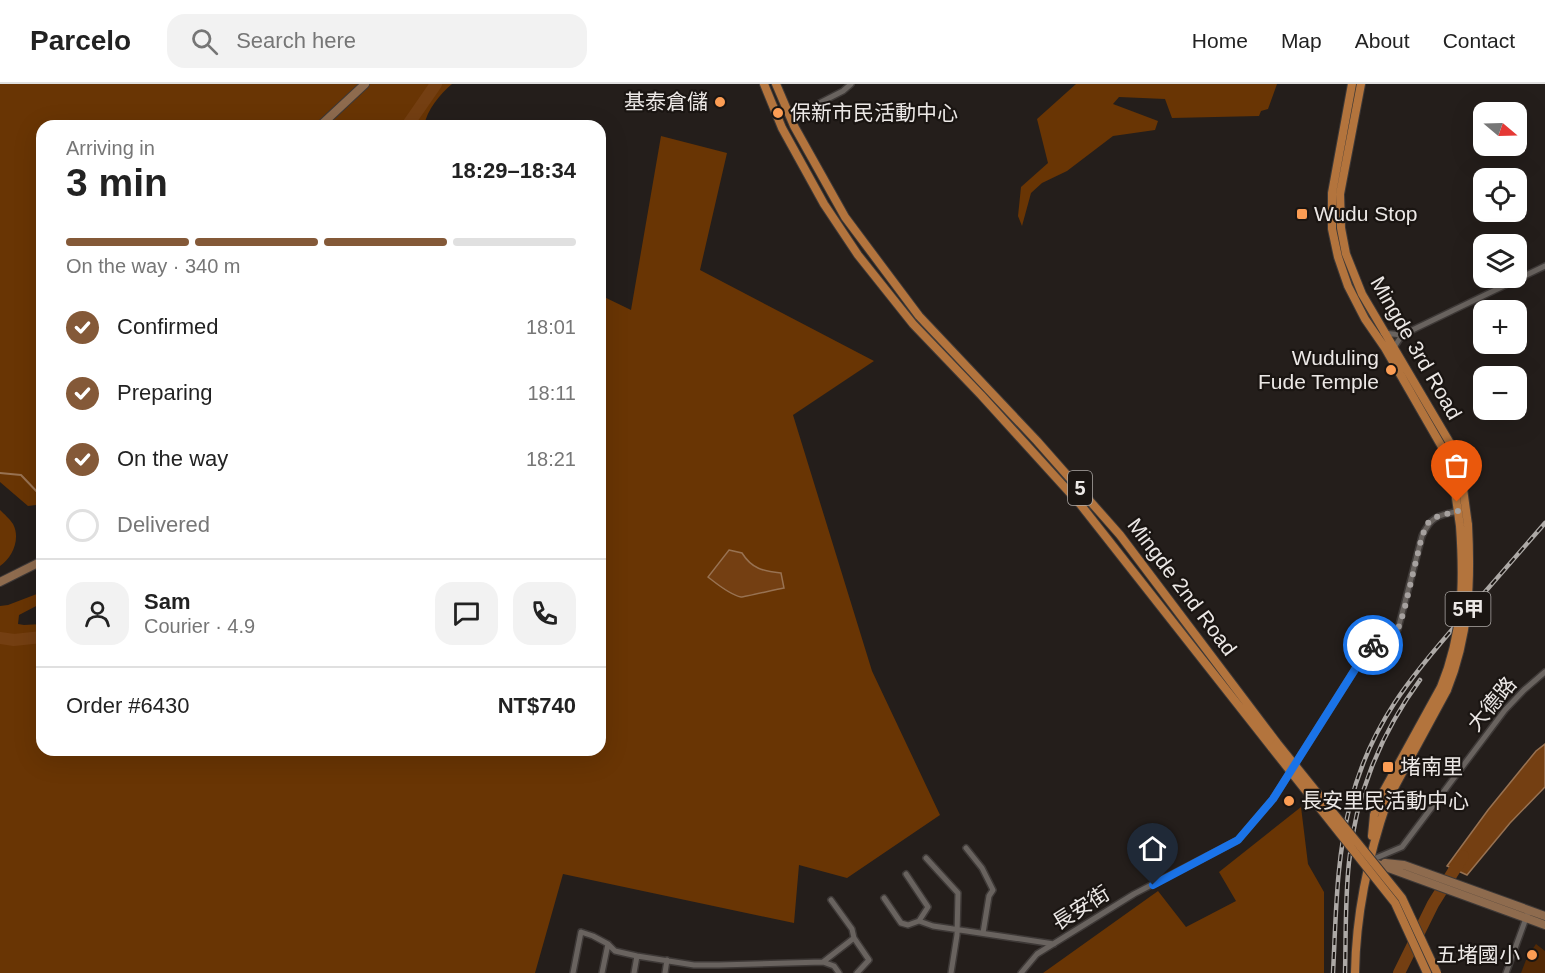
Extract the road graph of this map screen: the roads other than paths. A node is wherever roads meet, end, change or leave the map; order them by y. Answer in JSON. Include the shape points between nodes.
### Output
{"nodes":[{"id":1,"x":365,"y":84,"type":"edge"},
{"id":2,"x":764,"y":84,"type":"edge"},
{"id":3,"x":776,"y":84,"type":"edge"},
{"id":4,"x":851,"y":84,"type":"edge"},
{"id":5,"x":1352,"y":84,"type":"edge"},
{"id":6,"x":1361,"y":84,"type":"edge"},
{"id":7,"x":1352,"y":106,"type":"junction"},
{"id":8,"x":796,"y":115,"type":"dead end"},
{"id":9,"x":326,"y":120,"type":"edge"},
{"id":10,"x":1545,"y":266,"type":"edge"},
{"id":11,"x":1374,"y":333,"type":"junction"},
{"id":12,"x":1385,"y":333,"type":"junction"},
{"id":13,"x":1402,"y":335,"type":"junction"},
{"id":14,"x":1392,"y":351,"type":"junction"},
{"id":15,"x":1463,"y":511,"type":"junction"},
{"id":16,"x":36,"y":564,"type":"edge"},
{"id":17,"x":0,"y":582,"type":"edge"},
{"id":18,"x":1545,"y":672,"type":"edge"},
{"id":19,"x":1274,"y":746,"type":"junction"},
{"id":20,"x":966,"y":848,"type":"dead end"},
{"id":21,"x":926,"y":858,"type":"dead end"},
{"id":22,"x":1369,"y":861,"type":"junction"},
{"id":23,"x":906,"y":874,"type":"dead end"},
{"id":24,"x":884,"y":898,"type":"dead end"},
{"id":25,"x":831,"y":900,"type":"dead end"},
{"id":26,"x":1528,"y":913,"type":"junction"},
{"id":27,"x":1545,"y":916,"type":"edge"},
{"id":28,"x":919,"y":921,"type":"junction"},
{"id":29,"x":1545,"y":925,"type":"edge"},
{"id":30,"x":957,"y":929,"type":"junction"},
{"id":31,"x":983,"y":933,"type":"junction"},
{"id":32,"x":854,"y":938,"type":"junction"},
{"id":33,"x":608,"y":944,"type":"junction"},
{"id":34,"x":1054,"y":944,"type":"junction"},
{"id":35,"x":637,"y":956,"type":"junction"},
{"id":36,"x":667,"y":960,"type":"junction"},
{"id":37,"x":823,"y":962,"type":"junction"},
{"id":38,"x":755,"y":964,"type":"junction"},
{"id":39,"x":694,"y":965,"type":"junction"},
{"id":40,"x":719,"y":965,"type":"junction"},
{"id":41,"x":573,"y":973,"type":"edge"},
{"id":42,"x":602,"y":973,"type":"edge"},
{"id":43,"x":634,"y":973,"type":"edge"},
{"id":44,"x":665,"y":973,"type":"edge"},
{"id":45,"x":694,"y":973,"type":"edge"},
{"id":46,"x":719,"y":973,"type":"edge"},
{"id":47,"x":755,"y":973,"type":"edge"},
{"id":48,"x":838,"y":973,"type":"edge"},
{"id":49,"x":857,"y":973,"type":"edge"},
{"id":50,"x":951,"y":973,"type":"edge"},
{"id":51,"x":1021,"y":973,"type":"edge"},
{"id":52,"x":1355,"y":973,"type":"edge"},
{"id":53,"x":1427,"y":973,"type":"edge"},
{"id":54,"x":1437,"y":973,"type":"edge"},
{"id":55,"x":1506,"y":973,"type":"edge"}],
"edges":[{"from":1,"to":9,"type":"street"},
{"from":2,"to":19,"type":"main road","name":"Mingde 2nd Road","number":"5","via":[[782,128],[858,255],[913,324],[1080,504]]},
{"from":3,"to":19,"type":"main road","name":"Mingde 2nd Road","number":"5","via":[[794,126],[845,217],[919,316],[1038,441],[1120,535]]},
{"from":4,"to":8,"type":"street"},
{"from":5,"to":7,"type":"main road","name":"Mingde 3rd Road","number":"5甲"},
{"from":6,"to":7,"type":"main road","name":"Mingde 3rd Road","number":"5甲"},
{"from":7,"to":11,"type":"main road","name":"Mingde 3rd Road","number":"5甲","via":[[1332,193],[1332,229],[1348,286]]},
{"from":7,"to":12,"type":"main road","name":"Mingde 3rd Road","number":"5甲","via":[[1341,194],[1341,228],[1356,282]]},
{"from":10,"to":13,"type":"street"},
{"from":11,"to":12,"type":"street"},
{"from":11,"to":14,"type":"main road","name":"Mingde 3rd Road","number":"5甲"},
{"from":12,"to":13,"type":"street"},
{"from":12,"to":14,"type":"main road","name":"Mingde 3rd Road","number":"5甲"},
{"from":13,"to":14,"type":"street"},
{"from":14,"to":15,"type":"main road","name":"Mingde 3rd Road","number":"5甲","via":[[1450,443],[1461,474]]},
{"from":15,"to":22,"type":"main road","name":"Mingde 3rd Road","number":"5甲","bridge":true,"via":[[1471,574],[1462,650],[1388,799]]},
{"from":15,"to":34,"type":"street","name":"長安街","via":[[1438,516],[1428,523],[1398,629],[1366,652],[1273,799],[1238,840],[1134,894]]},
{"from":16,"to":17,"type":"street"},
{"from":18,"to":22,"type":"street","name":"大德路","via":[[1505,710],[1402,847]]},
{"from":19,"to":53,"type":"main road","name":"Mingde 2nd Road","number":"5","bridge":true,"via":[[1395,903]]},
{"from":19,"to":54,"type":"main road","name":"Mingde 2nd Road","number":"5","bridge":true,"via":[[1402,898]]},
{"from":20,"to":31,"type":"street","via":[[993,890]]},
{"from":21,"to":30,"type":"street","via":[[958,893]]},
{"from":22,"to":26,"type":"street","via":[[1403,868]]},
{"from":22,"to":52,"type":"main road","name":"Mingde 3rd Road","number":"5甲","via":[[1362,892]]},
{"from":23,"to":28,"type":"street","via":[[927,907]]},
{"from":24,"to":28,"type":"street","via":[[901,923]]},
{"from":25,"to":32,"type":"street"},
{"from":26,"to":27,"type":"street"},
{"from":26,"to":29,"type":"street"},
{"from":26,"to":55,"type":"street"},
{"from":28,"to":30,"type":"street"},
{"from":30,"to":31,"type":"street"},
{"from":30,"to":50,"type":"street"},
{"from":31,"to":34,"type":"street"},
{"from":32,"to":37,"type":"street"},
{"from":32,"to":49,"type":"street","via":[[869,960]]},
{"from":33,"to":35,"type":"street","via":[[615,951]]},
{"from":33,"to":41,"type":"street","via":[[581,932]]},
{"from":33,"to":42,"type":"street"},
{"from":34,"to":51,"type":"street","name":"長安街","via":[[1037,954]]},
{"from":35,"to":36,"type":"street"},
{"from":35,"to":43,"type":"street"},
{"from":36,"to":39,"type":"street"},
{"from":36,"to":44,"type":"street"},
{"from":37,"to":38,"type":"street"},
{"from":37,"to":48,"type":"street","via":[[834,966]]},
{"from":38,"to":40,"type":"street"},
{"from":38,"to":47,"type":"street"},
{"from":39,"to":40,"type":"street"},
{"from":39,"to":45,"type":"street"},
{"from":40,"to":46,"type":"street"}]}
